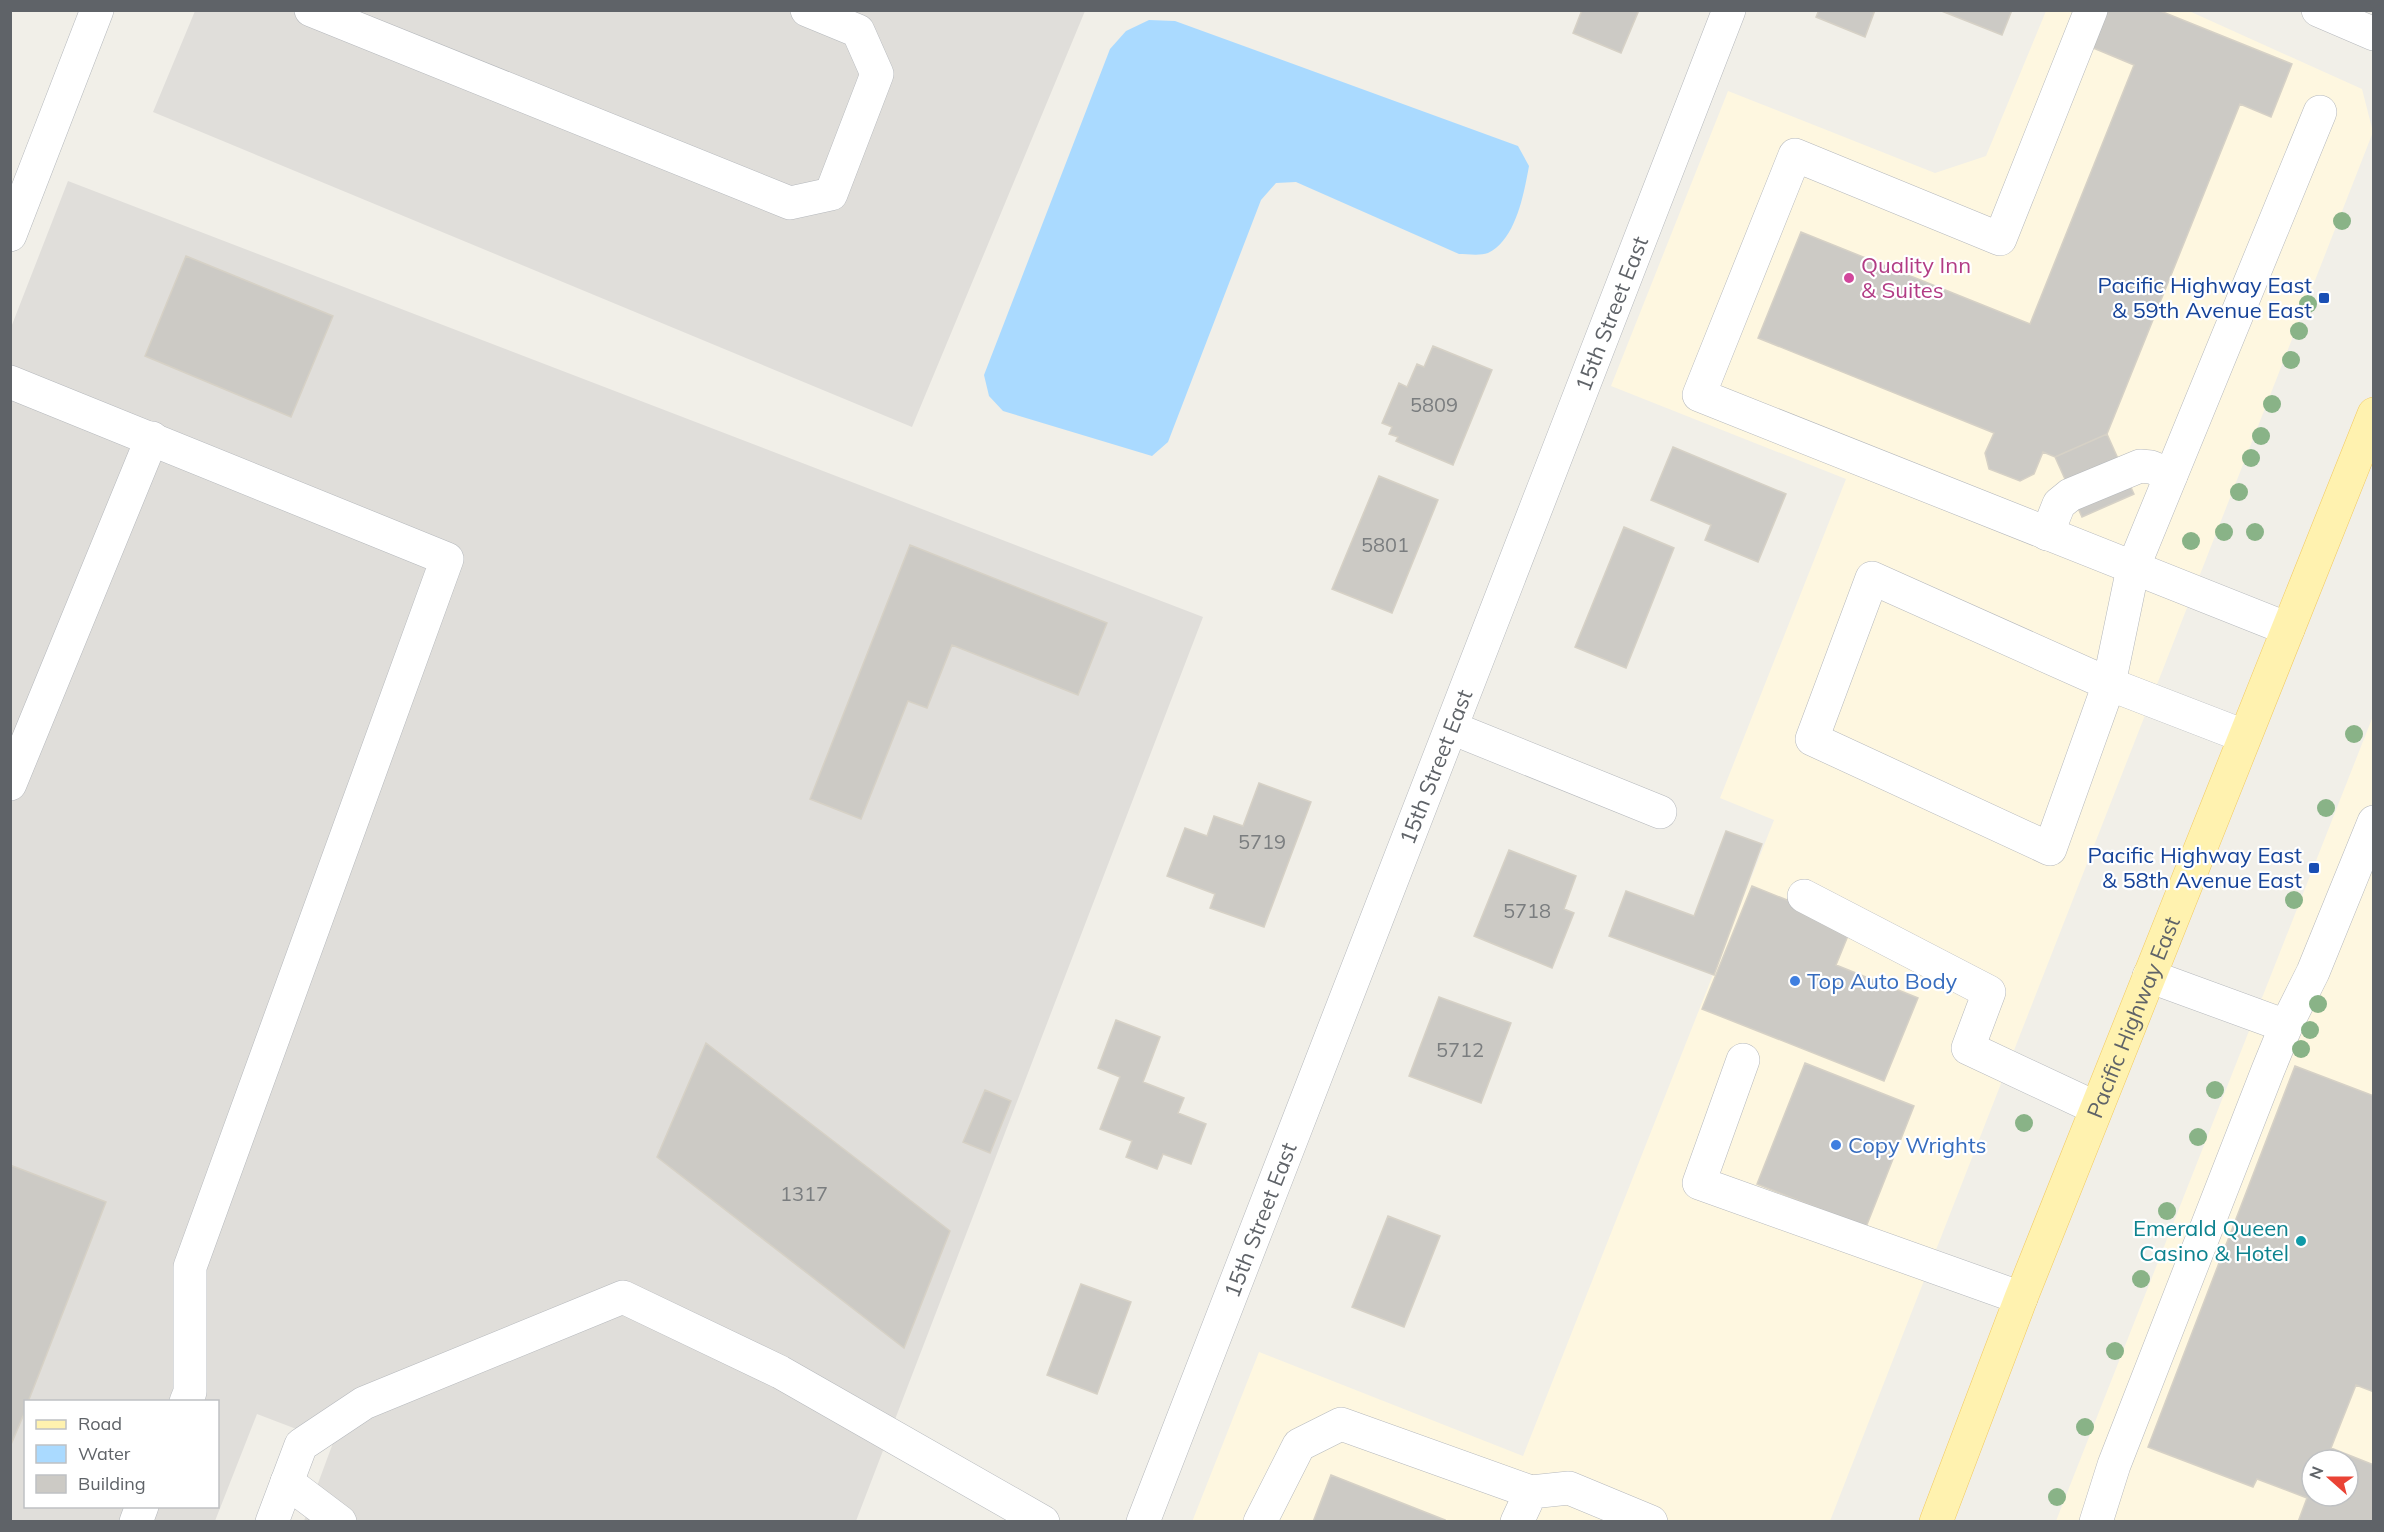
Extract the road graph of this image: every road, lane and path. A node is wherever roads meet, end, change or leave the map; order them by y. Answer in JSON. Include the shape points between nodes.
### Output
{"nodes":[{"id":1,"x":97,"y":10,"type":"edge"},
{"id":2,"x":311,"y":10,"type":"edge"},
{"id":3,"x":807,"y":10,"type":"edge"},
{"id":4,"x":1728,"y":10,"type":"edge"},
{"id":5,"x":2091,"y":10,"type":"edge"},
{"id":6,"x":2318,"y":10,"type":"edge"},
{"id":7,"x":2373,"y":34,"type":"edge"},
{"id":8,"x":2320,"y":112,"type":"dead end"},
{"id":9,"x":10,"y":235,"type":"edge"},
{"id":10,"x":10,"y":382,"type":"edge"},
{"id":11,"x":2373,"y":414,"type":"edge"},
{"id":12,"x":152,"y":438,"type":"junction"},
{"id":13,"x":2171,"y":475,"type":"junction"},
{"id":14,"x":2047,"y":534,"type":"junction"},
{"id":15,"x":2133,"y":568,"type":"junction"},
{"id":16,"x":2288,"y":629,"type":"junction"},
{"id":17,"x":2109,"y":684,"type":"junction"},
{"id":18,"x":1452,"y":728,"type":"junction"},
{"id":19,"x":2244,"y":736,"type":"junction"},
{"id":20,"x":10,"y":784,"type":"edge"},
{"id":21,"x":1660,"y":812,"type":"dead end"},
{"id":22,"x":2373,"y":822,"type":"edge"},
{"id":23,"x":1804,"y":896,"type":"dead end"},
{"id":24,"x":2149,"y":976,"type":"junction"},
{"id":25,"x":2286,"y":1026,"type":"junction"},
{"id":26,"x":1743,"y":1060,"type":"dead end"},
{"id":27,"x":2096,"y":1108,"type":"junction"},
{"id":28,"x":2021,"y":1299,"type":"junction"},
{"id":29,"x":186,"y":1400,"type":"edge"},
{"id":30,"x":287,"y":1482,"type":"junction"},
{"id":31,"x":1531,"y":1492,"type":"junction"},
{"id":32,"x":272,"y":1521,"type":"edge"},
{"id":33,"x":340,"y":1521,"type":"edge"},
{"id":34,"x":1043,"y":1521,"type":"edge"},
{"id":35,"x":1143,"y":1521,"type":"edge"},
{"id":36,"x":1260,"y":1521,"type":"edge"},
{"id":37,"x":1517,"y":1521,"type":"edge"},
{"id":38,"x":1651,"y":1521,"type":"edge"},
{"id":39,"x":1936,"y":1521,"type":"edge"},
{"id":40,"x":2096,"y":1521,"type":"edge"}],
"edges":[{"from":1,"to":9,"type":"street"},
{"from":2,"to":3,"type":"street","via":[[790,204],[831,194],[877,74],[858,31]]},
{"from":4,"to":18,"type":"street","name":"15th Street East"},
{"from":5,"to":14,"type":"street","via":[[2000,239],[1795,155],[1699,395]]},
{"from":6,"to":7,"type":"street"},
{"from":8,"to":13,"type":"street"},
{"from":10,"to":12,"type":"street"},
{"from":11,"to":16,"type":"main road","name":"Pacific Highway East"},
{"from":12,"to":20,"type":"street"},
{"from":12,"to":29,"type":"street","via":[[447,559],[190,1267],[190,1392]]},
{"from":13,"to":14,"type":"street","via":[[2140,466],[2070,495],[2059,504]]},
{"from":13,"to":15,"type":"street"},
{"from":14,"to":15,"type":"street"},
{"from":15,"to":16,"type":"street"},
{"from":15,"to":17,"type":"street"},
{"from":16,"to":19,"type":"main road","name":"Pacific Highway East"},
{"from":17,"to":17,"type":"street","via":[[2050,849],[1812,739],[1872,578]]},
{"from":17,"to":19,"type":"street"},
{"from":18,"to":21,"type":"street"},
{"from":18,"to":35,"type":"street","name":"15th Street East"},
{"from":19,"to":24,"type":"main road","name":"Pacific Highway East"},
{"from":22,"to":25,"type":"street","via":[[2313,972]]},
{"from":23,"to":27,"type":"street","via":[[1989,992],[1968,1048]]},
{"from":24,"to":25,"type":"street"},
{"from":24,"to":27,"type":"main road","name":"Pacific Highway East"},
{"from":25,"to":40,"type":"street","via":[[2114,1465]]},
{"from":26,"to":28,"type":"street","via":[[1699,1183]]},
{"from":27,"to":28,"type":"main road","name":"Pacific Highway East"},
{"from":28,"to":39,"type":"main road","name":"Pacific Highway East"},
{"from":30,"to":32,"type":"street"},
{"from":30,"to":33,"type":"street"},
{"from":30,"to":34,"type":"street","via":[[301,1445],[364,1403],[623,1297],[780,1372]]},
{"from":31,"to":36,"type":"street","via":[[1341,1424],[1299,1445]]},
{"from":31,"to":37,"type":"street"},
{"from":31,"to":38,"type":"street","via":[[1569,1488]]}]}
